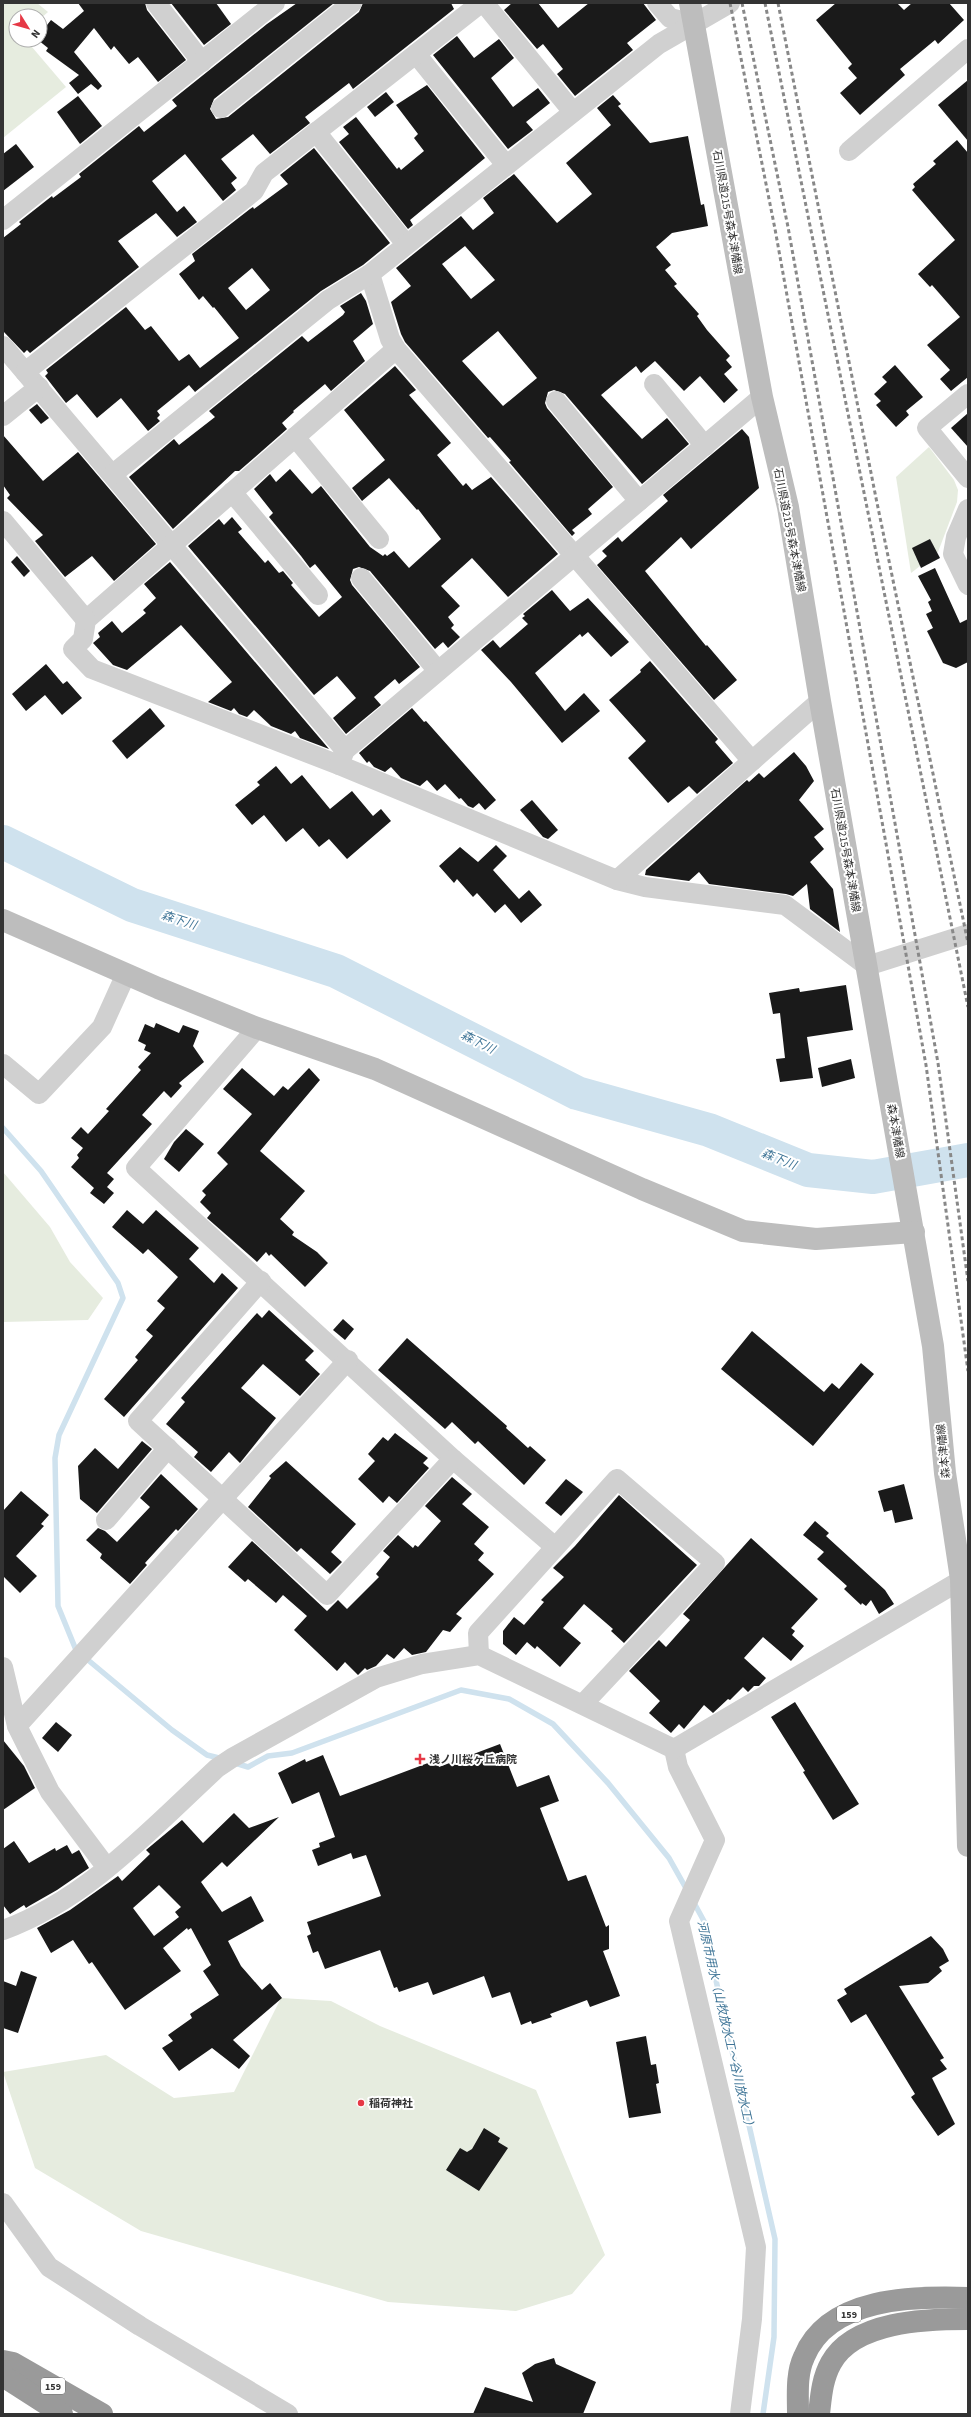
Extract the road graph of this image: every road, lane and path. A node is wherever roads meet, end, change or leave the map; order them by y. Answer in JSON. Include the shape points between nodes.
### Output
{"nodes":[{"id":1,"x":156,"y":3,"type":"edge"},
{"id":2,"x":276,"y":3,"type":"edge"},
{"id":3,"x":352,"y":3,"type":"edge"},
{"id":4,"x":482,"y":3,"type":"edge"},
{"id":5,"x":657,"y":3,"type":"edge"},
{"id":6,"x":730,"y":3,"type":"edge"},
{"id":7,"x":692,"y":13,"type":"edge"},
{"id":8,"x":968,"y":49,"type":"edge"},
{"id":9,"x":416,"y":54,"type":"junction"},
{"id":10,"x":202,"y":62,"type":"junction"},
{"id":11,"x":221,"y":108,"type":"dead end"},
{"id":12,"x":573,"y":112,"type":"junction"},
{"id":13,"x":316,"y":132,"type":"junction"},
{"id":14,"x":849,"y":151,"type":"dead end"},
{"id":15,"x":506,"y":165,"type":"junction"},
{"id":16,"x":3,"y":220,"type":"edge"},
{"id":17,"x":406,"y":244,"type":"junction"},
{"id":18,"x":370,"y":274,"type":"junction"},
{"id":19,"x":3,"y":346,"type":"edge"},
{"id":20,"x":396,"y":349,"type":"junction"},
{"id":21,"x":25,"y":372,"type":"junction"},
{"id":22,"x":654,"y":384,"type":"dead end"},
{"id":23,"x":39,"y":387,"type":"junction"},
{"id":24,"x":968,"y":394,"type":"edge"},
{"id":25,"x":762,"y":397,"type":"junction"},
{"id":26,"x":556,"y":400,"type":"dead end"},
{"id":27,"x":3,"y":416,"type":"edge"},
{"id":28,"x":295,"y":437,"type":"junction"},
{"id":29,"x":705,"y":446,"type":"junction"},
{"id":30,"x":113,"y":474,"type":"junction"},
{"id":31,"x":968,"y":478,"type":"edge"},
{"id":32,"x":232,"y":492,"type":"junction"},
{"id":33,"x":639,"y":501,"type":"junction"},
{"id":34,"x":968,"y":509,"type":"edge"},
{"id":35,"x":3,"y":521,"type":"edge"},
{"id":36,"x":379,"y":539,"type":"dead end"},
{"id":37,"x":171,"y":546,"type":"junction"},
{"id":38,"x":573,"y":556,"type":"junction"},
{"id":39,"x":360,"y":578,"type":"dead end"},
{"id":40,"x":968,"y":585,"type":"edge"},
{"id":41,"x":318,"y":595,"type":"dead end"},
{"id":42,"x":86,"y":620,"type":"junction"},
{"id":43,"x":438,"y":671,"type":"junction"},
{"id":44,"x":820,"y":701,"type":"junction"},
{"id":45,"x":342,"y":758,"type":"junction"},
{"id":46,"x":752,"y":761,"type":"junction"},
{"id":47,"x":617,"y":880,"type":"junction"},
{"id":48,"x":3,"y":920,"type":"edge"},
{"id":49,"x":968,"y":934,"type":"edge"},
{"id":50,"x":867,"y":966,"type":"junction"},
{"id":51,"x":126,"y":974,"type":"junction"},
{"id":52,"x":257,"y":1028,"type":"junction"},
{"id":53,"x":884,"y":1059,"type":"joint"},
{"id":54,"x":3,"y":1064,"type":"edge"},
{"id":55,"x":914,"y":1232,"type":"junction"},
{"id":56,"x":261,"y":1281,"type":"junction"},
{"id":57,"x":348,"y":1360,"type":"junction"},
{"id":58,"x":168,"y":1448,"type":"junction"},
{"id":59,"x":453,"y":1459,"type":"junction"},
{"id":60,"x":223,"y":1498,"type":"junction"},
{"id":61,"x":106,"y":1520,"type":"dead end"},
{"id":62,"x":554,"y":1546,"type":"junction"},
{"id":63,"x":965,"y":1578,"type":"edge"},
{"id":64,"x":479,"y":1655,"type":"junction"},
{"id":65,"x":3,"y":1667,"type":"edge"},
{"id":66,"x":583,"y":1704,"type":"junction"},
{"id":67,"x":17,"y":1726,"type":"junction"},
{"id":68,"x":674,"y":1749,"type":"junction"},
{"id":69,"x":968,"y":1846,"type":"edge"},
{"id":70,"x":107,"y":1868,"type":"junction"},
{"id":71,"x":3,"y":1930,"type":"edge"},
{"id":72,"x":3,"y":2203,"type":"edge"},
{"id":73,"x":968,"y":2298,"type":"edge"},
{"id":74,"x":968,"y":2319,"type":"edge"},
{"id":75,"x":3,"y":2362,"type":"edge"},
{"id":76,"x":3,"y":2376,"type":"edge"},
{"id":77,"x":62,"y":2414,"type":"edge"},
{"id":78,"x":83,"y":2414,"type":"edge"},
{"id":79,"x":102,"y":2414,"type":"edge"},
{"id":80,"x":288,"y":2414,"type":"edge"},
{"id":81,"x":740,"y":2414,"type":"edge"},
{"id":82,"x":798,"y":2414,"type":"edge"},
{"id":83,"x":819,"y":2414,"type":"edge"}],
"edges":[{"from":1,"to":10,"type":"street"},
{"from":2,"to":10,"type":"street"},
{"from":3,"to":11,"type":"street"},
{"from":4,"to":9,"type":"street"},
{"from":4,"to":12,"type":"street"},
{"from":5,"to":7,"type":"street","via":[[670,18]]},
{"from":6,"to":7,"type":"street"},
{"from":7,"to":12,"type":"street","via":[[659,44]]},
{"from":7,"to":25,"type":"main road","name":"石川県道215号森本津幡線"},
{"from":8,"to":14,"type":"street"},
{"from":9,"to":13,"type":"street"},
{"from":9,"to":15,"type":"street"},
{"from":10,"to":16,"type":"street"},
{"from":12,"to":15,"type":"street"},
{"from":13,"to":17,"type":"street"},
{"from":13,"to":21,"type":"street","via":[[264,173],[254,191]]},
{"from":15,"to":17,"type":"street"},
{"from":17,"to":18,"type":"street"},
{"from":18,"to":20,"type":"street","via":[[390,339]]},
{"from":18,"to":30,"type":"street","via":[[328,300]]},
{"from":19,"to":21,"type":"street"},
{"from":20,"to":28,"type":"street"},
{"from":20,"to":38,"type":"street"},
{"from":21,"to":23,"type":"street"},
{"from":22,"to":29,"type":"street"},
{"from":23,"to":27,"type":"street"},
{"from":23,"to":30,"type":"street"},
{"from":24,"to":31,"type":"street","via":[[927,428]]},
{"from":25,"to":29,"type":"street"},
{"from":25,"to":44,"type":"main road","name":"石川県道215号森本津幡線","via":[[788,507]]},
{"from":26,"to":33,"type":"street"},
{"from":28,"to":32,"type":"street"},
{"from":28,"to":36,"type":"street"},
{"from":29,"to":33,"type":"street"},
{"from":30,"to":37,"type":"street"},
{"from":32,"to":37,"type":"street"},
{"from":32,"to":41,"type":"street"},
{"from":33,"to":38,"type":"street"},
{"from":34,"to":40,"type":"street","via":[[956,537],[953,554]]},
{"from":35,"to":42,"type":"street"},
{"from":37,"to":42,"type":"street"},
{"from":37,"to":45,"type":"street"},
{"from":38,"to":43,"type":"street"},
{"from":38,"to":46,"type":"street"},
{"from":39,"to":43,"type":"street"},
{"from":42,"to":45,"type":"street","via":[[83,639],[74,649],[92,669]]},
{"from":43,"to":45,"type":"street"},
{"from":44,"to":46,"type":"street"},
{"from":44,"to":50,"type":"main road","name":"石川県道215号森本津幡線"},
{"from":45,"to":47,"type":"street"},
{"from":46,"to":47,"type":"street"},
{"from":47,"to":50,"type":"street","via":[[646,887],[785,905]]},
{"from":48,"to":51,"type":"main road"},
{"from":49,"to":50,"type":"street"},
{"from":50,"to":53,"type":"main road","name":"石川県道215号森本津幡線"},
{"from":51,"to":52,"type":"main road"},
{"from":51,"to":54,"type":"street","via":[[102,1027],[38,1094]]},
{"from":52,"to":55,"type":"main road","via":[[375,1069],[642,1189],[743,1231],[816,1239]]},
{"from":52,"to":56,"type":"street","via":[[136,1168]]},
{"from":53,"to":55,"type":"main road","name":"森本津幡線"},
{"from":55,"to":63,"type":"main road","name":"森本津幡線","via":[[934,1346],[945,1473]]},
{"from":56,"to":57,"type":"street"},
{"from":56,"to":58,"type":"street","via":[[138,1420]]},
{"from":57,"to":59,"type":"street"},
{"from":57,"to":60,"type":"street"},
{"from":58,"to":60,"type":"street"},
{"from":58,"to":61,"type":"street"},
{"from":59,"to":60,"type":"street","via":[[327,1595]]},
{"from":59,"to":62,"type":"street"},
{"from":60,"to":67,"type":"street"},
{"from":62,"to":64,"type":"street","via":[[478,1633]]},
{"from":62,"to":66,"type":"street","via":[[616,1479],[715,1563]]},
{"from":63,"to":68,"type":"street"},
{"from":63,"to":69,"type":"main road","name":"森本津幡線"},
{"from":64,"to":66,"type":"street"},
{"from":64,"to":70,"type":"street","via":[[422,1664],[376,1678],[225,1763]]},
{"from":65,"to":67,"type":"street"},
{"from":66,"to":68,"type":"street"},
{"from":67,"to":70,"type":"street","via":[[50,1792]]},
{"from":68,"to":81,"type":"street","via":[[678,1767],[715,1840],[679,1921],[756,2247],[752,2319]]},
{"from":70,"to":71,"type":"street","via":[[66,1899]]},
{"from":72,"to":80,"type":"street","via":[[49,2267],[140,2326]]},
{"from":73,"to":82,"type":"highway","number":"159","via":[[928,2296],[884,2302],[863,2307],[824,2328],[810,2343],[803,2358],[798,2381]]},
{"from":74,"to":83,"type":"highway","number":"159","via":[[927,2319],[875,2329],[848,2344],[831,2363],[821,2389]]},
{"from":75,"to":78,"type":"highway","number":"159"},
{"from":75,"to":79,"type":"highway","number":"159","via":[[13,2363]]},
{"from":76,"to":77,"type":"highway","number":"159"}]}
